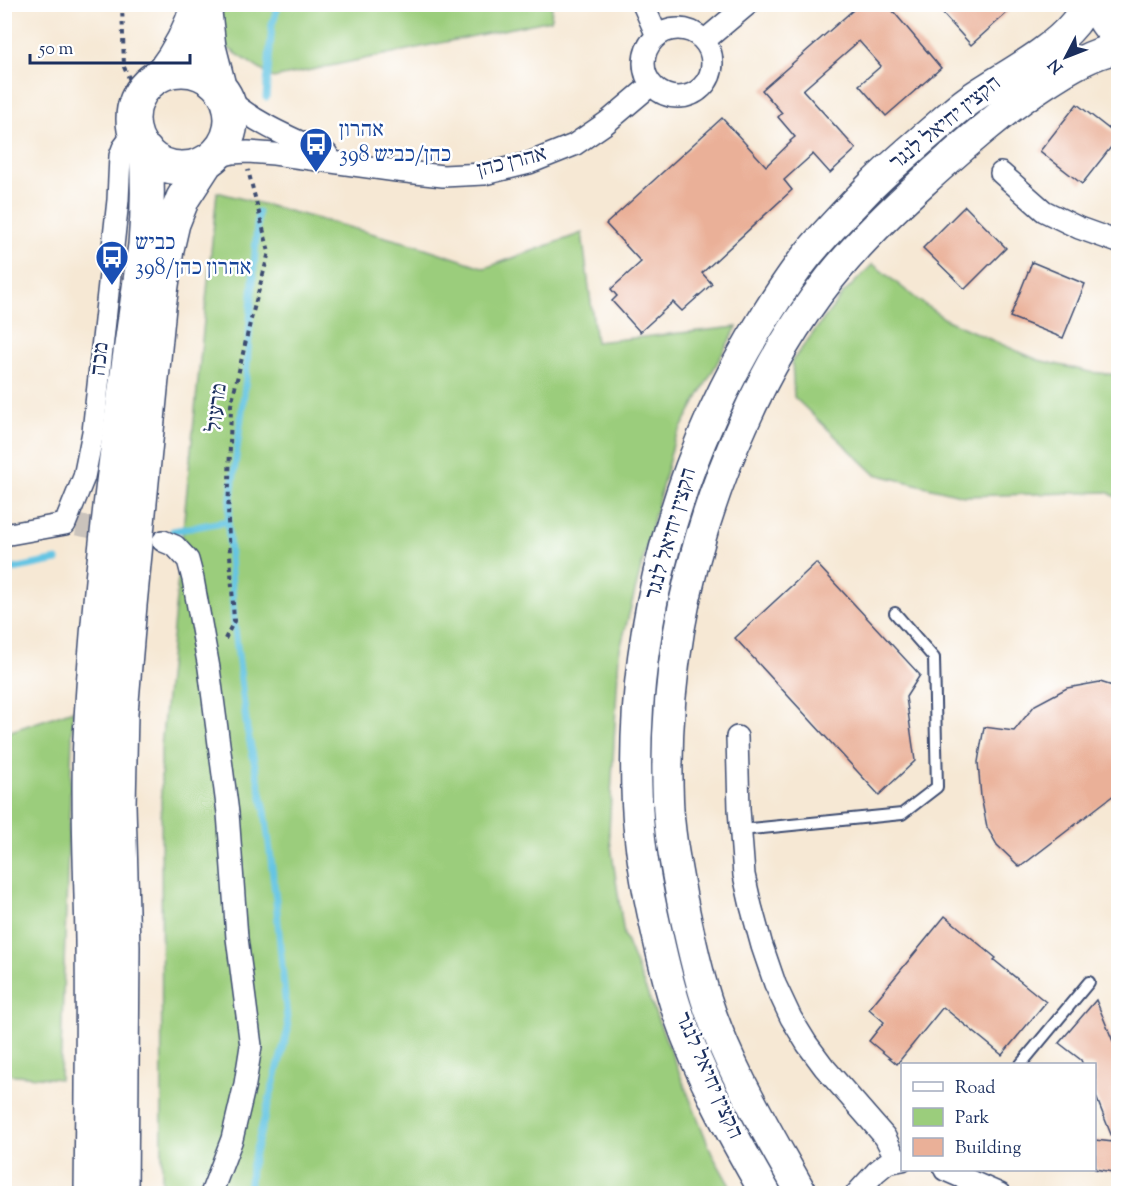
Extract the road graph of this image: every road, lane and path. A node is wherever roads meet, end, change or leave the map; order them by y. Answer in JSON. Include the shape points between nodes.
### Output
{"nodes":[{"id":1,"x":122,"y":4,"type":"edge"},
{"id":2,"x":198,"y":4,"type":"edge"},
{"id":3,"x":204,"y":4,"type":"edge"},
{"id":4,"x":643,"y":4,"type":"edge"},
{"id":5,"x":748,"y":4,"type":"edge"},
{"id":6,"x":1085,"y":4,"type":"edge"},
{"id":7,"x":1097,"y":4,"type":"edge"},
{"id":8,"x":657,"y":36,"type":"junction"},
{"id":9,"x":1119,"y":38,"type":"edge"},
{"id":10,"x":704,"y":41,"type":"junction"},
{"id":11,"x":1119,"y":48,"type":"edge"},
{"id":12,"x":162,"y":74,"type":"junction"},
{"id":13,"x":651,"y":85,"type":"junction"},
{"id":14,"x":223,"y":92,"type":"junction"},
{"id":15,"x":138,"y":98,"type":"junction"},
{"id":16,"x":141,"y":143,"type":"junction"},
{"id":17,"x":248,"y":152,"type":"junction"},
{"id":18,"x":209,"y":160,"type":"junction"},
{"id":19,"x":352,"y":165,"type":"junction"},
{"id":20,"x":1001,"y":173,"type":"dead end"},
{"id":21,"x":1119,"y":242,"type":"edge"},
{"id":22,"x":4,"y":535,"type":"edge"},
{"id":23,"x":163,"y":541,"type":"dead end"},
{"id":24,"x":895,"y":613,"type":"dead end"},
{"id":25,"x":208,"y":668,"type":"junction"},
{"id":26,"x":737,"y":737,"type":"dead end"},
{"id":27,"x":741,"y":830,"type":"junction"},
{"id":28,"x":1089,"y":982,"type":"dead end"},
{"id":29,"x":1023,"y":1063,"type":"edge"},
{"id":30,"x":900,"y":1161,"type":"edge"},
{"id":31,"x":947,"y":1171,"type":"edge"},
{"id":32,"x":91,"y":1194,"type":"edge"},
{"id":33,"x":121,"y":1194,"type":"edge"},
{"id":34,"x":211,"y":1194,"type":"edge"},
{"id":35,"x":766,"y":1194,"type":"edge"},
{"id":36,"x":802,"y":1194,"type":"edge"},
{"id":37,"x":856,"y":1194,"type":"edge"},
{"id":38,"x":1000,"y":1194,"type":"edge"}],
"edges":[{"from":1,"to":15,"type":"path","via":[[124,67]]},
{"from":2,"to":12,"type":"main road","via":[[176,55]]},
{"from":3,"to":14,"type":"main road","via":[[209,47]]},
{"from":4,"to":8,"type":"street"},
{"from":5,"to":10,"type":"street"},
{"from":6,"to":35,"type":"street","name":"הקצין יחיאל לנגר","via":[[1078,20],[1062,37],[967,101],[873,184],[804,259],[726,385],[682,492],[656,578],[641,674],[636,759],[646,881],[665,971],[694,1057]]},
{"from":7,"to":9,"type":"street","via":[[1107,27]]},
{"from":8,"to":10,"type":"street","via":[[666,31],[686,30]]},
{"from":8,"to":13,"type":"street","via":[[649,44],[643,65]]},
{"from":10,"to":13,"type":"street","via":[[712,63],[710,75],[695,93],[672,97]]},
{"from":11,"to":36,"type":"street","name":"הקצין יחיאל לנגר","via":[[1078,62],[987,126],[895,206],[829,279],[754,399],[698,545],[687,585],[672,678],[668,802],[677,875],[696,963],[719,1034],[743,1087]]},
{"from":12,"to":14,"type":"main road","via":[[174,70],[199,72]]},
{"from":12,"to":15,"type":"main road"},
{"from":13,"to":19,"type":"street","name":"אהרן כהן","via":[[574,145],[529,164],[484,174],[443,176]]},
{"from":14,"to":18,"type":"main road","via":[[231,111],[231,124],[228,137]]},
{"from":14,"to":19,"type":"street","name":"אהרן כהן","via":[[258,122]]},
{"from":15,"to":16,"type":"main road","via":[[134,124]]},
{"from":16,"to":18,"type":"main road","via":[[154,158],[174,167],[196,166]]},
{"from":16,"to":22,"type":"street","name":"מכה","via":[[129,140],[120,156],[93,432],[71,524]]},
{"from":16,"to":32,"type":"main road","via":[[148,183],[146,226],[111,492],[90,742]]},
{"from":17,"to":18,"type":"street","name":"אהרן כהן"},
{"from":17,"to":19,"type":"street","name":"אהרן כהן"},
{"from":17,"to":25,"type":"path","name":"מרעול","via":[[246,165],[269,252],[231,405],[228,521],[234,621]]},
{"from":18,"to":33,"type":"main road","via":[[183,198],[167,249],[130,604],[121,713]]},
{"from":20,"to":21,"type":"street","via":[[1044,211]]},
{"from":23,"to":25,"type":"street","via":[[175,546],[188,560]]},
{"from":24,"to":27,"type":"lane","via":[[934,658],[937,788],[902,814]]},
{"from":25,"to":34,"type":"street","via":[[228,813],[237,939],[251,1046],[232,1139]]},
{"from":26,"to":27,"type":"street"},
{"from":27,"to":30,"type":"street","via":[[751,906],[775,984],[791,1018],[824,1067],[885,1137]]},
{"from":28,"to":29,"type":"lane"},
{"from":30,"to":37,"type":"street","via":[[887,1163]]},
{"from":31,"to":38,"type":"street"}]}
